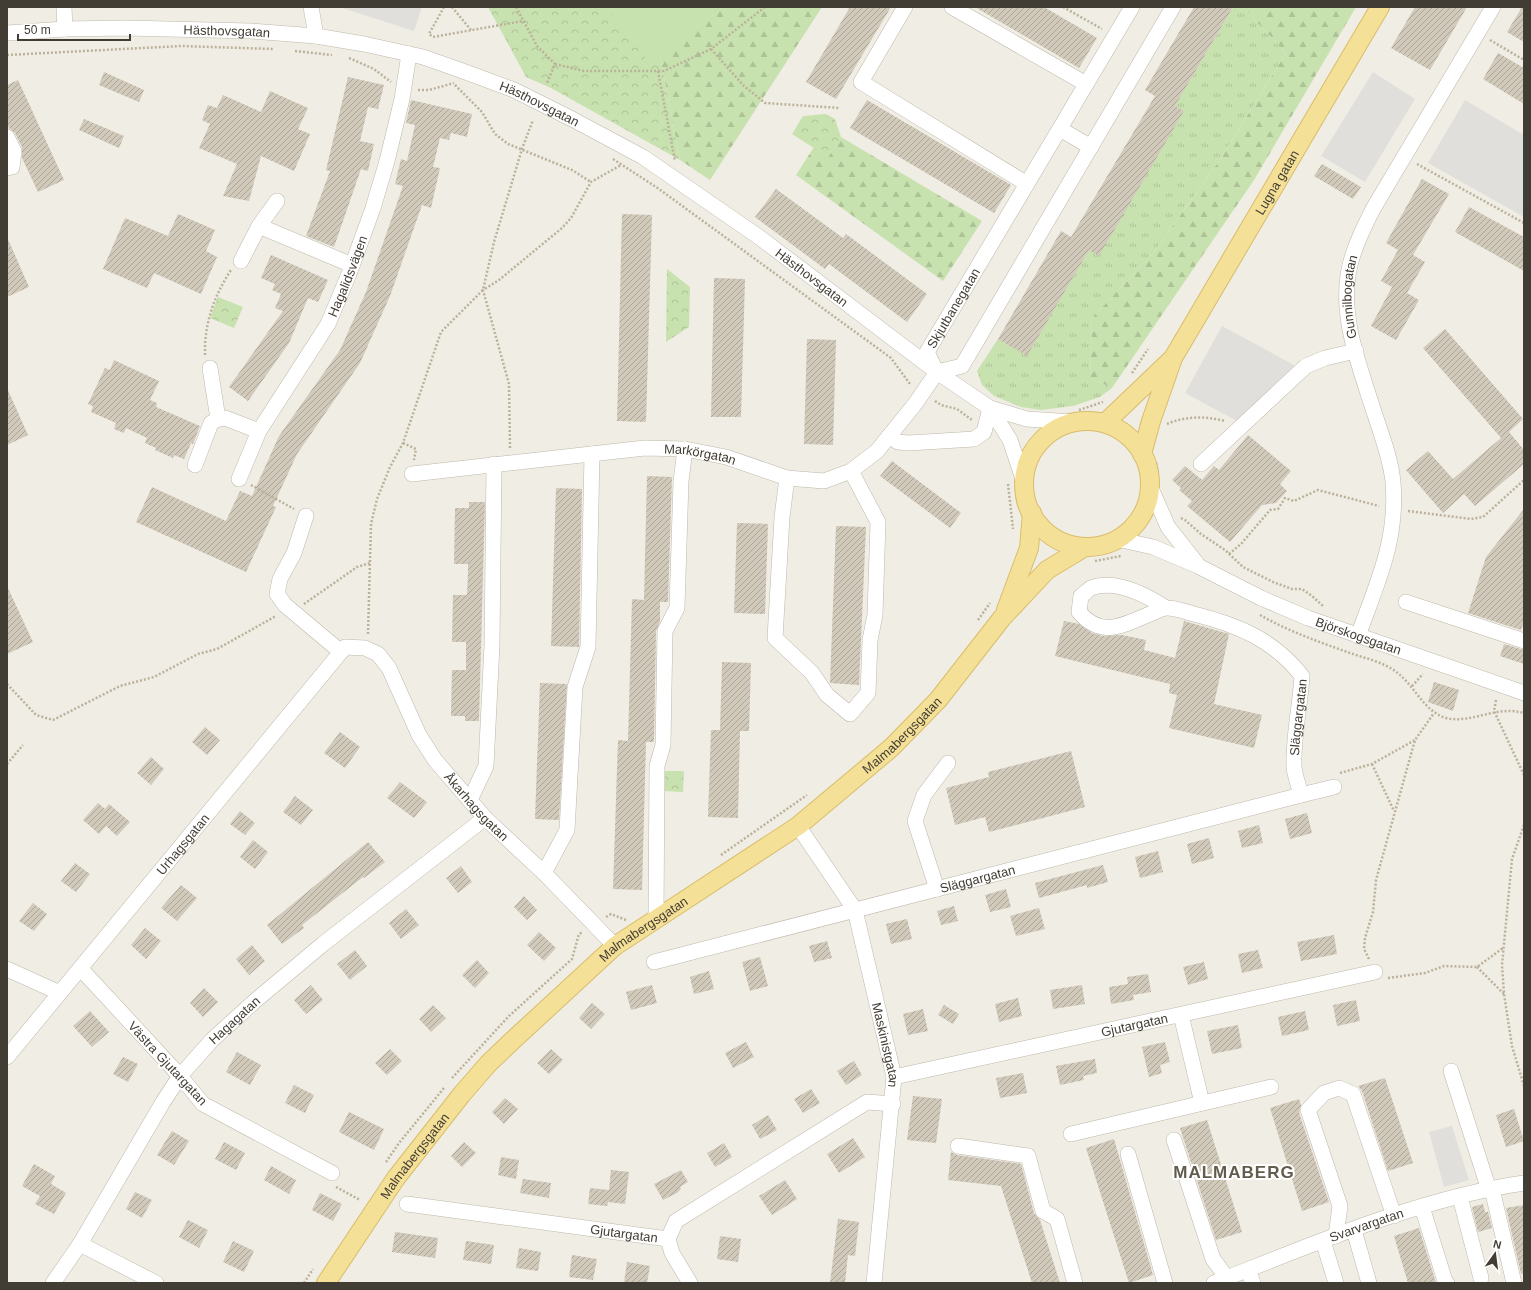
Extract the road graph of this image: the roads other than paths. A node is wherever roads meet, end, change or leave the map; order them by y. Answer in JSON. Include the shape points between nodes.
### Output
{"nodes":[{"id":1,"x":64,"y":7,"type":"edge"},
{"id":2,"x":311,"y":7,"type":"edge"},
{"id":3,"x":905,"y":7,"type":"edge"},
{"id":4,"x":952,"y":7,"type":"edge"},
{"id":5,"x":1132,"y":7,"type":"edge"},
{"id":6,"x":1174,"y":7,"type":"edge"},
{"id":7,"x":1380,"y":7,"type":"edge"},
{"id":8,"x":1493,"y":7,"type":"edge"},
{"id":9,"x":65,"y":29,"type":"junction"},
{"id":10,"x":7,"y":34,"type":"edge"},
{"id":11,"x":316,"y":36,"type":"junction"},
{"id":12,"x":409,"y":54,"type":"junction"},
{"id":13,"x":1086,"y":84,"type":"junction"},
{"id":14,"x":1060,"y":129,"type":"junction"},
{"id":15,"x":7,"y":137,"type":"edge"},
{"id":16,"x":1091,"y":147,"type":"junction"},
{"id":17,"x":7,"y":168,"type":"edge"},
{"id":18,"x":1027,"y":184,"type":"junction"},
{"id":19,"x":277,"y":200,"type":"dead end"},
{"id":20,"x":259,"y":226,"type":"junction"},
{"id":21,"x":241,"y":261,"type":"road end"},
{"id":22,"x":352,"y":265,"type":"junction"},
{"id":23,"x":1356,"y":351,"type":"junction"},
{"id":24,"x":1173,"y":358,"type":"junction"},
{"id":25,"x":210,"y":368,"type":"road end"},
{"id":26,"x":937,"y":372,"type":"junction"},
{"id":27,"x":990,"y":408,"type":"junction"},
{"id":28,"x":1073,"y":417,"type":"junction"},
{"id":29,"x":218,"y":419,"type":"junction"},
{"id":30,"x":1105,"y":424,"type":"junction"},
{"id":31,"x":259,"y":431,"type":"junction"},
{"id":32,"x":890,"y":436,"type":"junction"},
{"id":33,"x":685,"y":449,"type":"junction"},
{"id":34,"x":592,"y":454,"type":"junction"},
{"id":35,"x":1149,"y":456,"type":"junction"},
{"id":36,"x":501,"y":463,"type":"junction"},
{"id":37,"x":1201,"y":464,"type":"dead end"},
{"id":38,"x":195,"y":465,"type":"dead end"},
{"id":39,"x":852,"y":471,"type":"junction"},
{"id":40,"x":412,"y":474,"type":"road end"},
{"id":41,"x":786,"y":478,"type":"junction"},
{"id":42,"x":239,"y":479,"type":"road end"},
{"id":43,"x":1154,"y":481,"type":"junction"},
{"id":44,"x":1024,"y":482,"type":"junction"},
{"id":45,"x":1032,"y":513,"type":"junction"},
{"id":46,"x":306,"y":516,"type":"road end"},
{"id":47,"x":1117,"y":539,"type":"junction"},
{"id":48,"x":1088,"y":555,"type":"junction"},
{"id":49,"x":1198,"y":566,"type":"junction"},
{"id":50,"x":1406,"y":602,"type":"dead end"},
{"id":51,"x":1166,"y":608,"type":"junction"},
{"id":52,"x":1002,"y":618,"type":"junction"},
{"id":53,"x":1358,"y":636,"type":"junction"},
{"id":54,"x":1524,"y":641,"type":"edge"},
{"id":55,"x":341,"y":652,"type":"junction"},
{"id":56,"x":1524,"y":693,"type":"edge"},
{"id":57,"x":948,"y":763,"type":"dead end"},
{"id":58,"x":1334,"y":787,"type":"road end"},
{"id":59,"x":1301,"y":795,"type":"junction"},
{"id":60,"x":470,"y":800,"type":"junction"},
{"id":61,"x":484,"y":818,"type":"junction"},
{"id":62,"x":798,"y":826,"type":"junction"},
{"id":63,"x":544,"y":873,"type":"junction"},
{"id":64,"x":937,"y":889,"type":"junction"},
{"id":65,"x":855,"y":910,"type":"junction"},
{"id":66,"x":656,"y":920,"type":"junction"},
{"id":67,"x":615,"y":946,"type":"junction"},
{"id":68,"x":654,"y":962,"type":"dead end"},
{"id":69,"x":7,"y":969,"type":"edge"},
{"id":70,"x":81,"y":969,"type":"junction"},
{"id":71,"x":1375,"y":972,"type":"road end"},
{"id":72,"x":60,"y":992,"type":"junction"},
{"id":73,"x":1181,"y":1015,"type":"junction"},
{"id":74,"x":7,"y":1057,"type":"edge"},
{"id":75,"x":1451,"y":1071,"type":"dead end"},
{"id":76,"x":180,"y":1076,"type":"junction"},
{"id":77,"x":894,"y":1077,"type":"junction"},
{"id":78,"x":1271,"y":1087,"type":"dead end"},
{"id":79,"x":1202,"y":1103,"type":"junction"},
{"id":80,"x":892,"y":1104,"type":"junction"},
{"id":81,"x":1071,"y":1134,"type":"dead end"},
{"id":82,"x":1174,"y":1140,"type":"dead end"},
{"id":83,"x":958,"y":1146,"type":"dead end"},
{"id":84,"x":1128,"y":1154,"type":"dead end"},
{"id":85,"x":332,"y":1173,"type":"road end"},
{"id":86,"x":1524,"y":1183,"type":"edge"},
{"id":87,"x":1490,"y":1189,"type":"junction"},
{"id":88,"x":1455,"y":1193,"type":"junction"},
{"id":89,"x":407,"y":1204,"type":"dead end"},
{"id":90,"x":1422,"y":1207,"type":"junction"},
{"id":91,"x":1394,"y":1216,"type":"junction"},
{"id":92,"x":1354,"y":1230,"type":"junction"},
{"id":93,"x":1330,"y":1238,"type":"junction"},
{"id":94,"x":668,"y":1239,"type":"junction"},
{"id":95,"x":80,"y":1244,"type":"junction"},
{"id":96,"x":1251,"y":1276,"type":"edge"},
{"id":97,"x":1480,"y":1278,"type":"dead end"},
{"id":98,"x":1221,"y":1280,"type":"edge"},
{"id":99,"x":53,"y":1283,"type":"edge"},
{"id":100,"x":156,"y":1283,"type":"edge"},
{"id":101,"x":326,"y":1283,"type":"edge"},
{"id":102,"x":690,"y":1283,"type":"edge"},
{"id":103,"x":874,"y":1283,"type":"edge"},
{"id":104,"x":1075,"y":1283,"type":"edge"},
{"id":105,"x":1165,"y":1283,"type":"edge"},
{"id":106,"x":1336,"y":1283,"type":"edge"},
{"id":107,"x":1369,"y":1283,"type":"edge"},
{"id":108,"x":1447,"y":1283,"type":"edge"},
{"id":109,"x":1514,"y":1283,"type":"edge"}],
"edges":[{"from":1,"to":9,"type":"street"},
{"from":2,"to":11,"type":"street"},
{"from":3,"to":18,"type":"street","via":[[860,82]]},
{"from":4,"to":13,"type":"street"},
{"from":5,"to":13,"type":"street","name":"Skjutbanegatan"},
{"from":6,"to":16,"type":"street"},
{"from":7,"to":24,"type":"main road","name":"Lugna gatan"},
{"from":8,"to":23,"type":"street","name":"Gunnilbogatan","via":[[1372,209],[1358,238],[1350,265],[1346,295],[1349,328]]},
{"from":9,"to":10,"type":"street","name":"Hästhovsgatan"},
{"from":9,"to":11,"type":"street","name":"Hästhovsgatan","via":[[186,29]]},
{"from":11,"to":12,"type":"street","name":"Hästhovsgatan"},
{"from":12,"to":22,"type":"street","name":"Hagalidsvägen","via":[[402,99],[387,161]]},
{"from":12,"to":26,"type":"street","name":"Hästhovsgatan","via":[[514,90],[630,150],[759,237]]},
{"from":13,"to":14,"type":"street","name":"Skjutbanegatan"},
{"from":14,"to":16,"type":"street"},
{"from":14,"to":18,"type":"street","name":"Skjutbanegatan"},
{"from":15,"to":17,"type":"street","via":[[14,150],[12,167]]},
{"from":16,"to":26,"type":"street","via":[[962,366]]},
{"from":18,"to":26,"type":"street","name":"Skjutbanegatan","via":[[927,352]]},
{"from":19,"to":20,"type":"street"},
{"from":20,"to":21,"type":"street"},
{"from":20,"to":22,"type":"street"},
{"from":22,"to":31,"type":"street","name":"Hagalidsvägen","via":[[328,324]]},
{"from":23,"to":37,"type":"street","via":[[1325,358],[1306,366]]},
{"from":23,"to":53,"type":"street","name":"Gunnilbogatan","via":[[1382,435],[1392,480],[1394,510],[1391,538],[1383,568]]},
{"from":24,"to":30,"type":"main road","name":"Lugna gatan"},
{"from":24,"to":35,"type":"main road","name":"Lugna gatan","via":[[1151,420]]},
{"from":25,"to":29,"type":"street"},
{"from":26,"to":27,"type":"street","name":"Hästhovsgatan"},
{"from":26,"to":32,"type":"street","name":"Markörgatan"},
{"from":27,"to":28,"type":"street","name":"Hästhovsgatan","via":[[1027,419]]},
{"from":27,"to":32,"type":"street","via":[[984,432],[974,439],[909,443],[898,442]]},
{"from":27,"to":44,"type":"street","name":"Hästhovsgatan","via":[[1010,440]]},
{"from":28,"to":30,"type":"main road"},
{"from":28,"to":44,"type":"main road","via":[[1048,435],[1033,450]]},
{"from":29,"to":31,"type":"street","via":[[225,418]]},
{"from":29,"to":38,"type":"street","via":[[211,423]]},
{"from":30,"to":35,"type":"main road","via":[[1120,430]]},
{"from":31,"to":42,"type":"street","name":"Hagalidsvägen"},
{"from":32,"to":39,"type":"street","name":"Markörgatan"},
{"from":33,"to":34,"type":"street","name":"Markörgatan","via":[[645,448]]},
{"from":33,"to":41,"type":"street","name":"Markörgatan","via":[[726,457]]},
{"from":33,"to":66,"type":"street","via":[[681,481],[677,608],[665,631],[663,745],[656,766]]},
{"from":34,"to":36,"type":"street","name":"Markörgatan"},
{"from":34,"to":63,"type":"street","via":[[588,646],[574,687],[568,830]]},
{"from":35,"to":43,"type":"main road","via":[[1148,469]]},
{"from":36,"to":40,"type":"street","name":"Markörgatan"},
{"from":36,"to":60,"type":"street","via":[[486,766]]},
{"from":39,"to":41,"type":"street","name":"Markörgatan","via":[[824,481]]},
{"from":39,"to":41,"type":"street","via":[[878,522],[875,615],[870,640],[868,692],[850,714],[827,695],[812,673],[775,638]]},
{"from":43,"to":47,"type":"main road","via":[[1141,517],[1130,530]]},
{"from":43,"to":49,"type":"street","name":"Björskogsgatan","via":[[1168,527]]},
{"from":44,"to":45,"type":"main road","via":[[1026,498]]},
{"from":45,"to":48,"type":"main road","via":[[1041,527],[1054,537]]},
{"from":45,"to":52,"type":"main road","name":"Malmabergsgatan","via":[[1028,548]]},
{"from":46,"to":55,"type":"street","via":[[294,553],[280,579],[277,594],[291,610]]},
{"from":47,"to":48,"type":"main road","via":[[1101,545]]},
{"from":47,"to":49,"type":"street","name":"Björskogsgatan","via":[[1153,547]]},
{"from":48,"to":52,"type":"main road","name":"Malmabergsgatan","via":[[1047,570]]},
{"from":49,"to":53,"type":"street","name":"Björskogsgatan","via":[[1261,598]]},
{"from":50,"to":54,"type":"street"},
{"from":51,"to":51,"type":"street","name":"Släggargatan","via":[[1149,596],[1108,586],[1090,588],[1081,596],[1079,612],[1088,622],[1100,628],[1113,628]]},
{"from":51,"to":59,"type":"street","name":"Släggargatan","via":[[1224,622],[1249,632],[1292,662],[1302,676],[1294,768]]},
{"from":52,"to":62,"type":"main road","name":"Malmabergsgatan","via":[[938,700],[907,732]]},
{"from":53,"to":56,"type":"street","name":"Björskogsgatan"},
{"from":55,"to":60,"type":"street","name":"Åkarhagsgatan","via":[[345,647],[365,648],[378,654],[389,668],[419,735],[435,760]]},
{"from":55,"to":70,"type":"street","name":"Urhagsgatan"},
{"from":57,"to":64,"type":"street","via":[[924,796],[915,822]]},
{"from":58,"to":59,"type":"street","name":"Släggargatan"},
{"from":59,"to":64,"type":"street","name":"Släggargatan"},
{"from":60,"to":61,"type":"street","name":"Åkarhagsgatan"},
{"from":61,"to":63,"type":"street","name":"Åkarhagsgatan"},
{"from":61,"to":76,"type":"street","name":"Hagagatan","via":[[256,1000],[212,1040]]},
{"from":62,"to":65,"type":"street","name":"Maskinistgatan"},
{"from":62,"to":66,"type":"main road","name":"Malmabergsgatan"},
{"from":63,"to":67,"type":"street","name":"Åkarhagsgatan"},
{"from":64,"to":65,"type":"street","name":"Släggargatan"},
{"from":65,"to":68,"type":"street","name":"Släggargatan"},
{"from":65,"to":77,"type":"street","name":"Maskinistgatan"},
{"from":66,"to":67,"type":"main road","name":"Malmabergsgatan"},
{"from":67,"to":101,"type":"main road","name":"Malmabergsgatan","via":[[507,1046],[462,1094],[396,1178]]},
{"from":69,"to":72,"type":"street"},
{"from":70,"to":72,"type":"street","name":"Urhagsgatan"},
{"from":70,"to":76,"type":"street","name":"Västra Gjutargatan"},
{"from":71,"to":73,"type":"street","name":"Gjutargatan"},
{"from":72,"to":74,"type":"street","name":"Urhagsgatan"},
{"from":73,"to":77,"type":"street","name":"Gjutargatan"},
{"from":73,"to":79,"type":"street"},
{"from":75,"to":87,"type":"street"},
{"from":76,"to":85,"type":"street","name":"Västra Gjutargatan","via":[[203,1104]]},
{"from":76,"to":95,"type":"street","name":"Hagagatan"},
{"from":77,"to":80,"type":"street","name":"Maskinistgatan"},
{"from":78,"to":79,"type":"street"},
{"from":79,"to":81,"type":"street"},
{"from":80,"to":94,"type":"street","name":"Gjutargatan","via":[[867,1102],[676,1221]]},
{"from":80,"to":103,"type":"street","name":"Maskinistgatan"},
{"from":82,"to":98,"type":"street"},
{"from":83,"to":104,"type":"street","via":[[1028,1156],[1043,1211],[1057,1219]]},
{"from":84,"to":105,"type":"street"},
{"from":86,"to":87,"type":"street","name":"Svarvargatan"},
{"from":87,"to":88,"type":"street","name":"Svarvargatan"},
{"from":87,"to":109,"type":"street"},
{"from":88,"to":90,"type":"street","name":"Svarvargatan"},
{"from":88,"to":97,"type":"street"},
{"from":89,"to":94,"type":"street","name":"Gjutargatan"},
{"from":90,"to":91,"type":"street","name":"Svarvargatan"},
{"from":90,"to":108,"type":"street"},
{"from":91,"to":92,"type":"street","name":"Svarvargatan"},
{"from":91,"to":93,"type":"street","via":[[1352,1094],[1339,1088],[1324,1093],[1308,1110],[1340,1206]]},
{"from":92,"to":93,"type":"street","name":"Svarvargatan"},
{"from":92,"to":107,"type":"street"},
{"from":93,"to":96,"type":"street","name":"Svarvargatan"},
{"from":93,"to":106,"type":"street"},
{"from":94,"to":102,"type":"street","via":[[672,1253]]},
{"from":95,"to":99,"type":"street","name":"Hagagatan"},
{"from":95,"to":100,"type":"street"},
{"from":96,"to":98,"type":"street","name":"Svarvargatan"}]}
